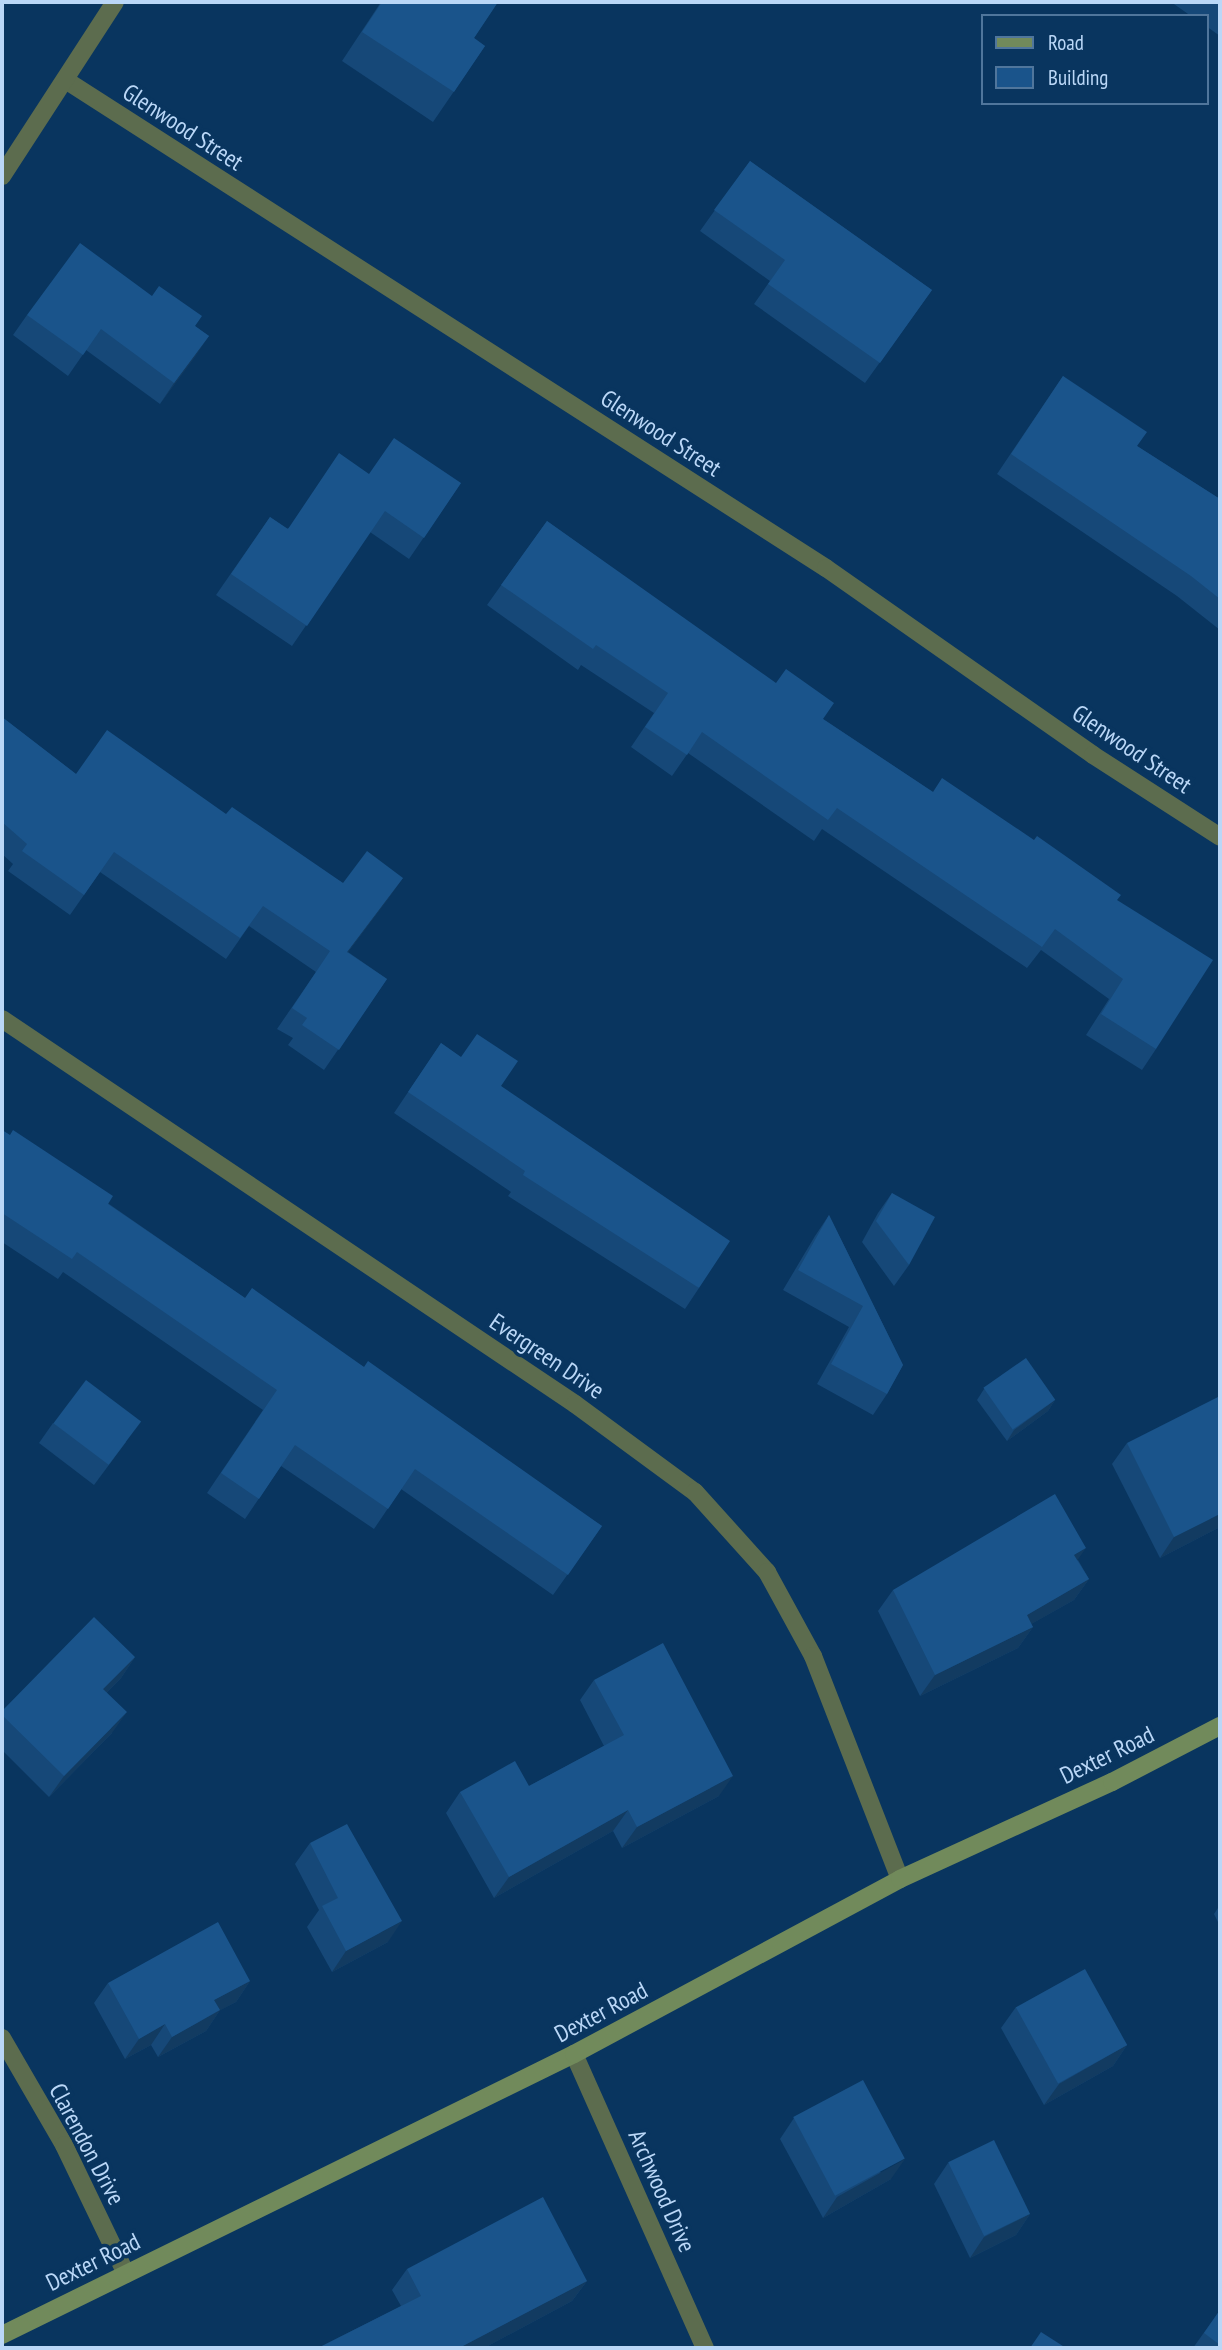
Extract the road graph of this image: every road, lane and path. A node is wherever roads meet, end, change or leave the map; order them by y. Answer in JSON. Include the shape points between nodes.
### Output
{"nodes":[{"id":1,"x":116,"y":2,"type":"edge"},
{"id":2,"x":67,"y":81,"type":"junction"},
{"id":3,"x":2,"y":176,"type":"edge"},
{"id":4,"x":1220,"y":837,"type":"edge"},
{"id":5,"x":2,"y":1019,"type":"edge"},
{"id":6,"x":1220,"y":1726,"type":"edge"},
{"id":7,"x":900,"y":1879,"type":"junction"},
{"id":8,"x":2,"y":2038,"type":"edge"},
{"id":9,"x":574,"y":2054,"type":"junction"},
{"id":10,"x":126,"y":2274,"type":"junction"},
{"id":11,"x":2,"y":2335,"type":"edge"},
{"id":12,"x":705,"y":2348,"type":"edge"}],
"edges":[{"from":1,"to":2,"type":"street"},
{"from":2,"to":3,"type":"street"},
{"from":2,"to":4,"type":"street","name":"Glenwood Street","via":[[826,568],[1093,755]]},
{"from":5,"to":7,"type":"street","name":"Evergreen Drive","via":[[575,1404],[695,1492],[767,1572],[813,1656]]},
{"from":6,"to":7,"type":"main road","name":"Dexter Road","via":[[1112,1782]]},
{"from":7,"to":9,"type":"main road","name":"Dexter Road"},
{"from":8,"to":10,"type":"street","name":"Clarendon Drive","via":[[64,2145]]},
{"from":9,"to":10,"type":"main road","name":"Dexter Road"},
{"from":9,"to":12,"type":"street","name":"Archwood Drive"},
{"from":10,"to":11,"type":"main road","name":"Dexter Road"}]}
